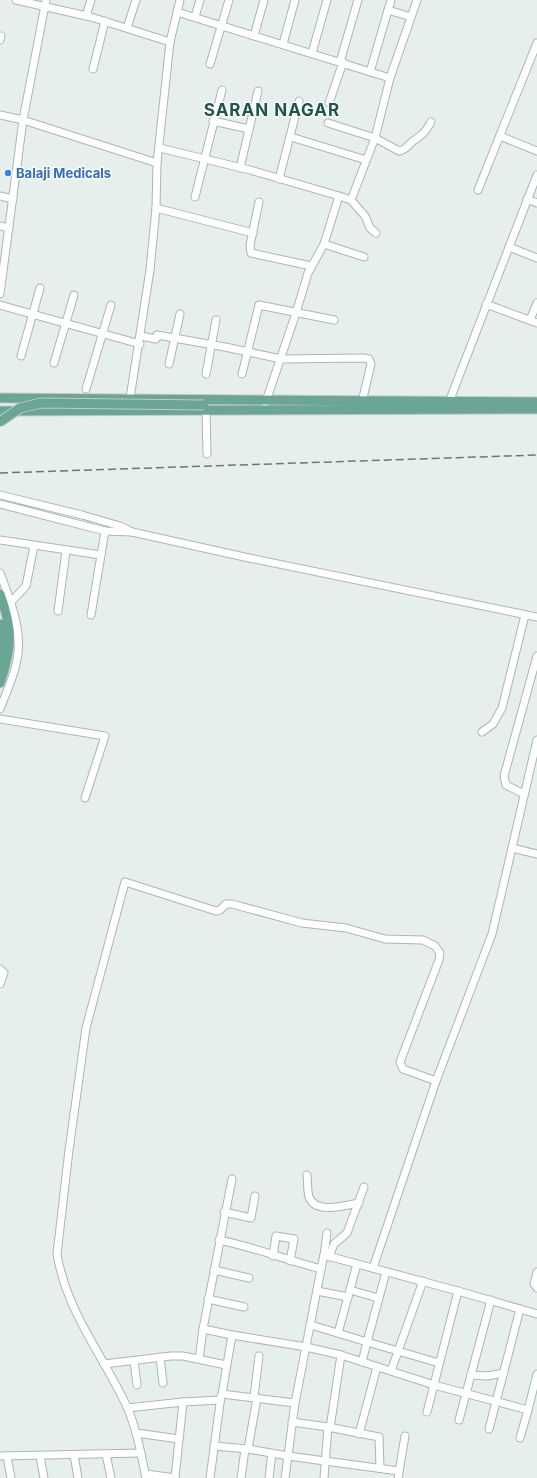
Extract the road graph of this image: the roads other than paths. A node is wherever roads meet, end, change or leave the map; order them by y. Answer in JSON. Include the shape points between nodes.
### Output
{"nodes":[{"id":1,"x":16,"y":0,"type":"edge"},
{"id":2,"x":91,"y":0,"type":"edge"},
{"id":3,"x":136,"y":0,"type":"edge"},
{"id":4,"x":180,"y":0,"type":"edge"},
{"id":5,"x":200,"y":0,"type":"edge"},
{"id":6,"x":229,"y":0,"type":"edge"},
{"id":7,"x":264,"y":0,"type":"edge"},
{"id":8,"x":295,"y":0,"type":"edge"},
{"id":9,"x":327,"y":0,"type":"edge"},
{"id":10,"x":358,"y":0,"type":"edge"},
{"id":11,"x":391,"y":0,"type":"edge"},
{"id":12,"x":416,"y":0,"type":"edge"},
{"id":13,"x":46,"y":3,"type":"edge"},
{"id":14,"x":388,"y":10,"type":"junction"},
{"id":15,"x":177,"y":12,"type":"junction"},
{"id":16,"x":86,"y":16,"type":"junction"},
{"id":17,"x":195,"y":17,"type":"junction"},
{"id":18,"x":411,"y":17,"type":"junction"},
{"id":19,"x":105,"y":22,"type":"junction"},
{"id":20,"x":221,"y":26,"type":"junction"},
{"id":21,"x":127,"y":28,"type":"junction"},
{"id":22,"x":254,"y":36,"type":"junction"},
{"id":23,"x":170,"y":42,"type":"junction"},
{"id":24,"x":537,"y":43,"type":"edge"},
{"id":25,"x":283,"y":44,"type":"junction"},
{"id":26,"x":312,"y":53,"type":"junction"},
{"id":27,"x":341,"y":62,"type":"junction"},
{"id":28,"x":210,"y":64,"type":"dead end"},
{"id":29,"x":93,"y":69,"type":"dead end"},
{"id":30,"x":370,"y":72,"type":"junction"},
{"id":31,"x":390,"y":78,"type":"junction"},
{"id":32,"x":222,"y":90,"type":"dead end"},
{"id":33,"x":258,"y":91,"type":"dead end"},
{"id":34,"x":299,"y":101,"type":"dead end"},
{"id":35,"x":329,"y":103,"type":"dead end"},
{"id":36,"x":0,"y":115,"type":"edge"},
{"id":37,"x":24,"y":120,"type":"junction"},
{"id":38,"x":213,"y":121,"type":"junction"},
{"id":39,"x":431,"y":122,"type":"dead end"},
{"id":40,"x":328,"y":123,"type":"dead end"},
{"id":41,"x":249,"y":129,"type":"junction"},
{"id":42,"x":500,"y":136,"type":"junction"},
{"id":43,"x":290,"y":137,"type":"junction"},
{"id":44,"x":375,"y":138,"type":"junction"},
{"id":45,"x":160,"y":148,"type":"junction"},
{"id":46,"x":537,"y":151,"type":"edge"},
{"id":47,"x":204,"y":158,"type":"junction"},
{"id":48,"x":366,"y":160,"type":"junction"},
{"id":49,"x":157,"y":163,"type":"junction"},
{"id":50,"x":240,"y":168,"type":"junction"},
{"id":51,"x":537,"y":176,"type":"edge"},
{"id":52,"x":279,"y":178,"type":"junction"},
{"id":53,"x":478,"y":190,"type":"dead end"},
{"id":54,"x":0,"y":196,"type":"edge"},
{"id":55,"x":339,"y":196,"type":"junction"},
{"id":56,"x":194,"y":197,"type":"dead end"},
{"id":57,"x":13,"y":199,"type":"junction"},
{"id":58,"x":527,"y":199,"type":"junction"},
{"id":59,"x":351,"y":200,"type":"junction"},
{"id":60,"x":259,"y":202,"type":"dead end"},
{"id":61,"x":537,"y":203,"type":"edge"},
{"id":62,"x":156,"y":208,"type":"junction"},
{"id":63,"x":0,"y":226,"type":"edge"},
{"id":64,"x":10,"y":228,"type":"junction"},
{"id":65,"x":253,"y":233,"type":"junction"},
{"id":66,"x":376,"y":233,"type":"dead end"},
{"id":67,"x":324,"y":244,"type":"junction"},
{"id":68,"x":509,"y":247,"type":"junction"},
{"id":69,"x":364,"y":257,"type":"dead end"},
{"id":70,"x":537,"y":258,"type":"edge"},
{"id":71,"x":311,"y":266,"type":"junction"},
{"id":72,"x":40,"y":288,"type":"dead end"},
{"id":73,"x":0,"y":294,"type":"edge"},
{"id":74,"x":74,"y":295,"type":"dead end"},
{"id":75,"x":537,"y":303,"type":"edge"},
{"id":76,"x":486,"y":304,"type":"junction"},
{"id":77,"x":0,"y":305,"type":"edge"},
{"id":78,"x":111,"y":306,"type":"dead end"},
{"id":79,"x":33,"y":313,"type":"junction"},
{"id":80,"x":296,"y":313,"type":"junction"},
{"id":81,"x":180,"y":314,"type":"dead end"},
{"id":82,"x":216,"y":320,"type":"dead end"},
{"id":83,"x":334,"y":320,"type":"dead end"},
{"id":84,"x":534,"y":322,"type":"edge"},
{"id":85,"x":66,"y":323,"type":"junction"},
{"id":86,"x":102,"y":333,"type":"junction"},
{"id":87,"x":141,"y":336,"type":"junction"},
{"id":88,"x":175,"y":338,"type":"junction"},
{"id":89,"x":140,"y":344,"type":"junction"},
{"id":90,"x":211,"y":344,"type":"junction"},
{"id":91,"x":247,"y":351,"type":"junction"},
{"id":92,"x":21,"y":356,"type":"dead end"},
{"id":93,"x":281,"y":359,"type":"junction"},
{"id":94,"x":54,"y":363,"type":"dead end"},
{"id":95,"x":169,"y":364,"type":"dead end"},
{"id":96,"x":206,"y":374,"type":"dead end"},
{"id":97,"x":242,"y":374,"type":"dead end"},
{"id":98,"x":86,"y":389,"type":"dead end"},
{"id":99,"x":0,"y":398,"type":"edge"},
{"id":100,"x":130,"y":398,"type":"junction"},
{"id":101,"x":226,"y":400,"type":"junction"},
{"id":102,"x":362,"y":402,"type":"junction"},
{"id":103,"x":448,"y":402,"type":"junction"},
{"id":104,"x":537,"y":402,"type":"edge"},
{"id":105,"x":264,"y":406,"type":"junction"},
{"id":106,"x":205,"y":408,"type":"junction"},
{"id":107,"x":537,"y":409,"type":"edge"},
{"id":108,"x":0,"y":411,"type":"edge"},
{"id":109,"x":0,"y":422,"type":"edge"},
{"id":110,"x":206,"y":454,"type":"dead end"},
{"id":111,"x":0,"y":495,"type":"edge"},
{"id":112,"x":0,"y":504,"type":"edge"},
{"id":113,"x":105,"y":531,"type":"junction"},
{"id":114,"x":132,"y":532,"type":"junction"},
{"id":115,"x":0,"y":540,"type":"edge"},
{"id":116,"x":34,"y":546,"type":"junction"},
{"id":117,"x":66,"y":551,"type":"junction"},
{"id":118,"x":101,"y":555,"type":"junction"},
{"id":119,"x":0,"y":573,"type":"edge"},
{"id":120,"x":0,"y":594,"type":"edge"},
{"id":121,"x":11,"y":602,"type":"junction"},
{"id":122,"x":58,"y":611,"type":"dead end"},
{"id":123,"x":91,"y":615,"type":"dead end"},
{"id":124,"x":525,"y":615,"type":"junction"},
{"id":125,"x":537,"y":617,"type":"edge"},
{"id":126,"x":537,"y":621,"type":"edge"},
{"id":127,"x":0,"y":624,"type":"edge"},
{"id":128,"x":537,"y":656,"type":"edge"},
{"id":129,"x":0,"y":661,"type":"edge"},
{"id":130,"x":0,"y":683,"type":"edge"},
{"id":131,"x":0,"y":709,"type":"edge"},
{"id":132,"x":0,"y":719,"type":"edge"},
{"id":133,"x":482,"y":732,"type":"dead end"},
{"id":134,"x":537,"y":740,"type":"edge"},
{"id":135,"x":524,"y":794,"type":"junction"},
{"id":136,"x":85,"y":798,"type":"dead end"},
{"id":137,"x":512,"y":848,"type":"junction"},
{"id":138,"x":537,"y":854,"type":"edge"},
{"id":139,"x":0,"y":969,"type":"edge"},
{"id":140,"x":0,"y":984,"type":"edge"},
{"id":141,"x":436,"y":1081,"type":"junction"},
{"id":142,"x":307,"y":1175,"type":"dead end"},
{"id":143,"x":232,"y":1179,"type":"dead end"},
{"id":144,"x":364,"y":1187,"type":"dead end"},
{"id":145,"x":255,"y":1196,"type":"dead end"},
{"id":146,"x":359,"y":1203,"type":"junction"},
{"id":147,"x":224,"y":1212,"type":"junction"},
{"id":148,"x":327,"y":1233,"type":"dead end"},
{"id":149,"x":219,"y":1240,"type":"junction"},
{"id":150,"x":273,"y":1256,"type":"junction"},
{"id":151,"x":326,"y":1256,"type":"junction"},
{"id":152,"x":290,"y":1261,"type":"junction"},
{"id":153,"x":357,"y":1264,"type":"junction"},
{"id":154,"x":373,"y":1268,"type":"junction"},
{"id":155,"x":322,"y":1269,"type":"junction"},
{"id":156,"x":214,"y":1270,"type":"junction"},
{"id":157,"x":386,"y":1272,"type":"junction"},
{"id":158,"x":537,"y":1272,"type":"edge"},
{"id":159,"x":249,"y":1278,"type":"dead end"},
{"id":160,"x":423,"y":1282,"type":"junction"},
{"id":161,"x":537,"y":1288,"type":"edge"},
{"id":162,"x":317,"y":1291,"type":"junction"},
{"id":163,"x":458,"y":1291,"type":"junction"},
{"id":164,"x":349,"y":1293,"type":"junction"},
{"id":165,"x":378,"y":1298,"type":"junction"},
{"id":166,"x":208,"y":1299,"type":"junction"},
{"id":167,"x":491,"y":1300,"type":"junction"},
{"id":168,"x":244,"y":1307,"type":"dead end"},
{"id":169,"x":520,"y":1309,"type":"junction"},
{"id":170,"x":537,"y":1314,"type":"edge"},
{"id":171,"x":311,"y":1325,"type":"junction"},
{"id":172,"x":203,"y":1329,"type":"junction"},
{"id":173,"x":338,"y":1333,"type":"junction"},
{"id":174,"x":232,"y":1335,"type":"junction"},
{"id":175,"x":367,"y":1342,"type":"junction"},
{"id":176,"x":306,"y":1347,"type":"junction"},
{"id":177,"x":397,"y":1350,"type":"junction"},
{"id":178,"x":341,"y":1355,"type":"junction"},
{"id":179,"x":259,"y":1356,"type":"dead end"},
{"id":180,"x":160,"y":1357,"type":"junction"},
{"id":181,"x":199,"y":1359,"type":"junction"},
{"id":182,"x":134,"y":1361,"type":"junction"},
{"id":183,"x":362,"y":1362,"type":"junction"},
{"id":184,"x":439,"y":1363,"type":"junction"},
{"id":185,"x":104,"y":1364,"type":"junction"},
{"id":186,"x":226,"y":1366,"type":"junction"},
{"id":187,"x":377,"y":1367,"type":"junction"},
{"id":188,"x":391,"y":1371,"type":"junction"},
{"id":189,"x":504,"y":1373,"type":"junction"},
{"id":190,"x":537,"y":1374,"type":"edge"},
{"id":191,"x":471,"y":1375,"type":"junction"},
{"id":192,"x":163,"y":1383,"type":"dead end"},
{"id":193,"x":137,"y":1385,"type":"dead end"},
{"id":194,"x":434,"y":1385,"type":"junction"},
{"id":195,"x":466,"y":1393,"type":"junction"},
{"id":196,"x":221,"y":1397,"type":"junction"},
{"id":197,"x":255,"y":1397,"type":"junction"},
{"id":198,"x":183,"y":1402,"type":"junction"},
{"id":199,"x":496,"y":1402,"type":"junction"},
{"id":200,"x":295,"y":1403,"type":"junction"},
{"id":201,"x":533,"y":1403,"type":"edge"},
{"id":202,"x":127,"y":1408,"type":"junction"},
{"id":203,"x":528,"y":1410,"type":"junction"},
{"id":204,"x":426,"y":1412,"type":"dead end"},
{"id":205,"x":459,"y":1420,"type":"dead end"},
{"id":206,"x":292,"y":1422,"type":"junction"},
{"id":207,"x":329,"y":1428,"type":"junction"},
{"id":208,"x":488,"y":1429,"type":"dead end"},
{"id":209,"x":136,"y":1433,"type":"junction"},
{"id":210,"x":359,"y":1434,"type":"junction"},
{"id":211,"x":405,"y":1436,"type":"dead end"},
{"id":212,"x":520,"y":1438,"type":"dead end"},
{"id":213,"x":179,"y":1439,"type":"junction"},
{"id":214,"x":214,"y":1446,"type":"junction"},
{"id":215,"x":247,"y":1449,"type":"junction"},
{"id":216,"x":141,"y":1453,"type":"junction"},
{"id":217,"x":272,"y":1453,"type":"junction"},
{"id":218,"x":106,"y":1454,"type":"junction"},
{"id":219,"x":74,"y":1455,"type":"junction"},
{"id":220,"x":3,"y":1456,"type":"edge"},
{"id":221,"x":40,"y":1456,"type":"junction"},
{"id":222,"x":288,"y":1456,"type":"junction"},
{"id":223,"x":326,"y":1461,"type":"junction"},
{"id":224,"x":380,"y":1468,"type":"junction"},
{"id":225,"x":399,"y":1474,"type":"edge"},
{"id":226,"x":146,"y":1476,"type":"edge"},
{"id":227,"x":11,"y":1478,"type":"edge"},
{"id":228,"x":44,"y":1478,"type":"edge"},
{"id":229,"x":78,"y":1478,"type":"edge"},
{"id":230,"x":111,"y":1478,"type":"edge"},
{"id":231,"x":175,"y":1478,"type":"edge"},
{"id":232,"x":210,"y":1478,"type":"edge"},
{"id":233,"x":241,"y":1478,"type":"edge"},
{"id":234,"x":269,"y":1478,"type":"edge"},
{"id":235,"x":285,"y":1478,"type":"edge"},
{"id":236,"x":324,"y":1478,"type":"edge"}],
"edges":[{"from":1,"to":13,"type":"street"},
{"from":2,"to":16,"type":"street"},
{"from":3,"to":21,"type":"street"},
{"from":4,"to":15,"type":"street"},
{"from":5,"to":17,"type":"street"},
{"from":6,"to":20,"type":"street"},
{"from":7,"to":22,"type":"street"},
{"from":8,"to":25,"type":"street"},
{"from":9,"to":26,"type":"street"},
{"from":10,"to":27,"type":"street"},
{"from":11,"to":14,"type":"street"},
{"from":12,"to":18,"type":"street"},
{"from":13,"to":16,"type":"street"},
{"from":13,"to":37,"type":"street"},
{"from":14,"to":18,"type":"street"},
{"from":14,"to":30,"type":"street"},
{"from":15,"to":17,"type":"street"},
{"from":15,"to":23,"type":"street"},
{"from":16,"to":19,"type":"street"},
{"from":17,"to":20,"type":"street"},
{"from":18,"to":31,"type":"street"},
{"from":19,"to":21,"type":"street"},
{"from":19,"to":29,"type":"street"},
{"from":20,"to":22,"type":"street"},
{"from":20,"to":28,"type":"street"},
{"from":21,"to":23,"type":"street"},
{"from":22,"to":25,"type":"street"},
{"from":23,"to":45,"type":"street"},
{"from":24,"to":42,"type":"street"},
{"from":25,"to":26,"type":"street"},
{"from":26,"to":27,"type":"street"},
{"from":27,"to":30,"type":"street"},
{"from":27,"to":35,"type":"street"},
{"from":30,"to":31,"type":"street"},
{"from":31,"to":44,"type":"street"},
{"from":32,"to":38,"type":"street"},
{"from":33,"to":41,"type":"street"},
{"from":34,"to":43,"type":"street"},
{"from":36,"to":37,"type":"street"},
{"from":37,"to":49,"type":"street"},
{"from":37,"to":57,"type":"street"},
{"from":38,"to":41,"type":"street"},
{"from":38,"to":47,"type":"street"},
{"from":39,"to":44,"type":"street","via":[[423,135],[402,150]]},
{"from":40,"to":44,"type":"street"},
{"from":41,"to":50,"type":"street"},
{"from":42,"to":46,"type":"street"},
{"from":42,"to":53,"type":"street"},
{"from":43,"to":48,"type":"street"},
{"from":43,"to":52,"type":"street"},
{"from":44,"to":48,"type":"street"},
{"from":45,"to":47,"type":"street"},
{"from":45,"to":49,"type":"street"},
{"from":47,"to":50,"type":"street"},
{"from":47,"to":56,"type":"street"},
{"from":48,"to":59,"type":"street"},
{"from":49,"to":62,"type":"street"},
{"from":50,"to":52,"type":"street"},
{"from":51,"to":58,"type":"street"},
{"from":52,"to":55,"type":"street"},
{"from":54,"to":57,"type":"street"},
{"from":55,"to":59,"type":"street"},
{"from":55,"to":67,"type":"street"},
{"from":57,"to":64,"type":"street"},
{"from":58,"to":61,"type":"street"},
{"from":58,"to":68,"type":"street"},
{"from":59,"to":66,"type":"street"},
{"from":60,"to":65,"type":"street"},
{"from":62,"to":65,"type":"street"},
{"from":62,"to":87,"type":"street"},
{"from":63,"to":64,"type":"street"},
{"from":64,"to":73,"type":"street"},
{"from":65,"to":71,"type":"street","via":[[251,252]]},
{"from":67,"to":69,"type":"street"},
{"from":67,"to":71,"type":"street"},
{"from":68,"to":70,"type":"street"},
{"from":68,"to":76,"type":"street"},
{"from":71,"to":80,"type":"street"},
{"from":72,"to":79,"type":"street"},
{"from":74,"to":85,"type":"street"},
{"from":75,"to":84,"type":"street"},
{"from":76,"to":84,"type":"street"},
{"from":76,"to":103,"type":"street"},
{"from":77,"to":79,"type":"street"},
{"from":78,"to":86,"type":"street"},
{"from":79,"to":85,"type":"street"},
{"from":79,"to":92,"type":"street"},
{"from":80,"to":83,"type":"street"},
{"from":80,"to":91,"type":"street","via":[[259,305]]},
{"from":80,"to":93,"type":"street"},
{"from":81,"to":88,"type":"street"},
{"from":82,"to":90,"type":"street"},
{"from":85,"to":86,"type":"street"},
{"from":85,"to":94,"type":"street"},
{"from":86,"to":89,"type":"street"},
{"from":86,"to":98,"type":"street"},
{"from":87,"to":88,"type":"street","via":[[156,339],[157,335]]},
{"from":87,"to":89,"type":"street"},
{"from":88,"to":90,"type":"street"},
{"from":88,"to":95,"type":"street"},
{"from":89,"to":100,"type":"street"},
{"from":90,"to":91,"type":"street"},
{"from":90,"to":96,"type":"street"},
{"from":91,"to":93,"type":"street"},
{"from":91,"to":97,"type":"street"},
{"from":93,"to":102,"type":"street","via":[[369,359],[371,364]]},
{"from":93,"to":105,"type":"street"},
{"from":99,"to":100,"type":"main road"},
{"from":100,"to":101,"type":"main road"},
{"from":101,"to":105,"type":"main road"},
{"from":101,"to":106,"type":"main road"},
{"from":102,"to":103,"type":"main road"},
{"from":102,"to":105,"type":"main road"},
{"from":103,"to":104,"type":"main road"},
{"from":105,"to":106,"type":"main road","via":[[234,410]]},
{"from":105,"to":107,"type":"main road"},
{"from":106,"to":108,"type":"main road"},
{"from":106,"to":109,"type":"main road","bridge":true,"via":[[41,403],[20,408]]},
{"from":106,"to":110,"type":"street"},
{"from":111,"to":114,"type":"street","via":[[82,515]]},
{"from":112,"to":113,"type":"street"},
{"from":113,"to":114,"type":"street"},
{"from":113,"to":118,"type":"street"},
{"from":114,"to":124,"type":"street"},
{"from":115,"to":116,"type":"street"},
{"from":116,"to":117,"type":"street"},
{"from":116,"to":121,"type":"street","via":[[26,586]]},
{"from":117,"to":118,"type":"street"},
{"from":117,"to":122,"type":"street"},
{"from":118,"to":123,"type":"street"},
{"from":119,"to":121,"type":"street"},
{"from":120,"to":130,"type":"main road","via":[[10,641],[9,656]]},
{"from":121,"to":131,"type":"street","via":[[16,624],[17,658]]},
{"from":124,"to":125,"type":"street"},
{"from":124,"to":126,"type":"street"},
{"from":124,"to":133,"type":"street","via":[[502,708],[493,724]]},
{"from":127,"to":129,"type":"main road"},
{"from":128,"to":135,"type":"street","via":[[504,776],[506,785]]},
{"from":132,"to":136,"type":"street","via":[[105,736]]},
{"from":134,"to":135,"type":"street"},
{"from":135,"to":137,"type":"street"},
{"from":137,"to":138,"type":"street"},
{"from":137,"to":141,"type":"street","via":[[492,934]]},
{"from":139,"to":140,"type":"street","via":[[4,973]]},
{"from":141,"to":154,"type":"street"},
{"from":141,"to":185,"type":"street","via":[[403,1069],[400,1062],[439,960],[439,949],[435,946],[423,940],[385,938],[346,928],[302,923],[232,904],[226,904],[216,911],[125,882],[86,1028],[57,1254],[75,1313]]},
{"from":142,"to":146,"type":"street","via":[[308,1192],[313,1203],[327,1207]]},
{"from":143,"to":147,"type":"street"},
{"from":144,"to":146,"type":"street"},
{"from":145,"to":147,"type":"street","via":[[251,1218]]},
{"from":146,"to":151,"type":"street","via":[[348,1233],[334,1244]]},
{"from":147,"to":149,"type":"street"},
{"from":148,"to":151,"type":"street"},
{"from":149,"to":150,"type":"street","via":[[241,1244]]},
{"from":149,"to":156,"type":"street"},
{"from":150,"to":152,"type":"street"},
{"from":150,"to":152,"type":"street","via":[[276,1236],[294,1239]]},
{"from":151,"to":153,"type":"street"},
{"from":151,"to":155,"type":"street"},
{"from":152,"to":155,"type":"street"},
{"from":153,"to":154,"type":"street"},
{"from":153,"to":164,"type":"street"},
{"from":154,"to":157,"type":"street"},
{"from":155,"to":162,"type":"street"},
{"from":156,"to":159,"type":"street"},
{"from":156,"to":166,"type":"street"},
{"from":157,"to":160,"type":"street"},
{"from":157,"to":165,"type":"street"},
{"from":158,"to":161,"type":"street","via":[[534,1284]]},
{"from":160,"to":163,"type":"street"},
{"from":160,"to":177,"type":"street"},
{"from":162,"to":164,"type":"street"},
{"from":162,"to":171,"type":"street"},
{"from":163,"to":167,"type":"street"},
{"from":163,"to":184,"type":"street"},
{"from":164,"to":165,"type":"street"},
{"from":164,"to":173,"type":"street"},
{"from":165,"to":175,"type":"street"},
{"from":166,"to":168,"type":"street"},
{"from":166,"to":172,"type":"street"},
{"from":167,"to":169,"type":"street"},
{"from":167,"to":191,"type":"street"},
{"from":169,"to":170,"type":"street"},
{"from":169,"to":189,"type":"street"},
{"from":171,"to":173,"type":"street"},
{"from":171,"to":176,"type":"street"},
{"from":172,"to":174,"type":"street"},
{"from":172,"to":181,"type":"street"},
{"from":173,"to":175,"type":"street"},
{"from":174,"to":176,"type":"street"},
{"from":174,"to":186,"type":"street"},
{"from":175,"to":177,"type":"street"},
{"from":175,"to":183,"type":"street"},
{"from":176,"to":178,"type":"street"},
{"from":176,"to":200,"type":"street"},
{"from":177,"to":184,"type":"street"},
{"from":177,"to":188,"type":"street"},
{"from":178,"to":183,"type":"street"},
{"from":178,"to":207,"type":"street"},
{"from":179,"to":197,"type":"street"},
{"from":180,"to":181,"type":"street"},
{"from":180,"to":182,"type":"street"},
{"from":180,"to":192,"type":"street"},
{"from":181,"to":186,"type":"street"},
{"from":182,"to":185,"type":"street"},
{"from":182,"to":193,"type":"street"},
{"from":183,"to":187,"type":"street"},
{"from":184,"to":194,"type":"street"},
{"from":185,"to":202,"type":"street"},
{"from":186,"to":196,"type":"street"},
{"from":187,"to":188,"type":"street"},
{"from":187,"to":210,"type":"street"},
{"from":188,"to":194,"type":"street"},
{"from":189,"to":191,"type":"street"},
{"from":189,"to":199,"type":"street"},
{"from":190,"to":201,"type":"street"},
{"from":191,"to":195,"type":"street"},
{"from":194,"to":195,"type":"street"},
{"from":194,"to":204,"type":"street"},
{"from":195,"to":199,"type":"street"},
{"from":195,"to":205,"type":"street"},
{"from":196,"to":197,"type":"street"},
{"from":196,"to":198,"type":"street"},
{"from":196,"to":214,"type":"street"},
{"from":197,"to":200,"type":"street"},
{"from":197,"to":215,"type":"street"},
{"from":198,"to":202,"type":"street"},
{"from":198,"to":213,"type":"street"},
{"from":199,"to":203,"type":"street"},
{"from":199,"to":208,"type":"street"},
{"from":200,"to":206,"type":"street"},
{"from":201,"to":203,"type":"street"},
{"from":202,"to":209,"type":"street"},
{"from":203,"to":212,"type":"street"},
{"from":206,"to":207,"type":"street"},
{"from":206,"to":222,"type":"street"},
{"from":207,"to":210,"type":"street"},
{"from":207,"to":223,"type":"street"},
{"from":209,"to":213,"type":"street"},
{"from":209,"to":216,"type":"street"},
{"from":210,"to":224,"type":"street","via":[[380,1438]]},
{"from":211,"to":225,"type":"street"},
{"from":213,"to":231,"type":"street"},
{"from":214,"to":215,"type":"street"},
{"from":214,"to":232,"type":"street"},
{"from":215,"to":217,"type":"street"},
{"from":215,"to":233,"type":"street"},
{"from":216,"to":218,"type":"street"},
{"from":216,"to":226,"type":"street"},
{"from":217,"to":222,"type":"street"},
{"from":217,"to":234,"type":"street"},
{"from":218,"to":219,"type":"street"},
{"from":218,"to":230,"type":"street"},
{"from":219,"to":221,"type":"street"},
{"from":219,"to":229,"type":"street"},
{"from":220,"to":221,"type":"street"},
{"from":220,"to":227,"type":"street"},
{"from":221,"to":228,"type":"street"},
{"from":222,"to":223,"type":"street"},
{"from":222,"to":235,"type":"street"},
{"from":223,"to":224,"type":"street"},
{"from":223,"to":236,"type":"street"},
{"from":224,"to":225,"type":"street"},
{"from":226,"to":231,"type":"street"}]}
